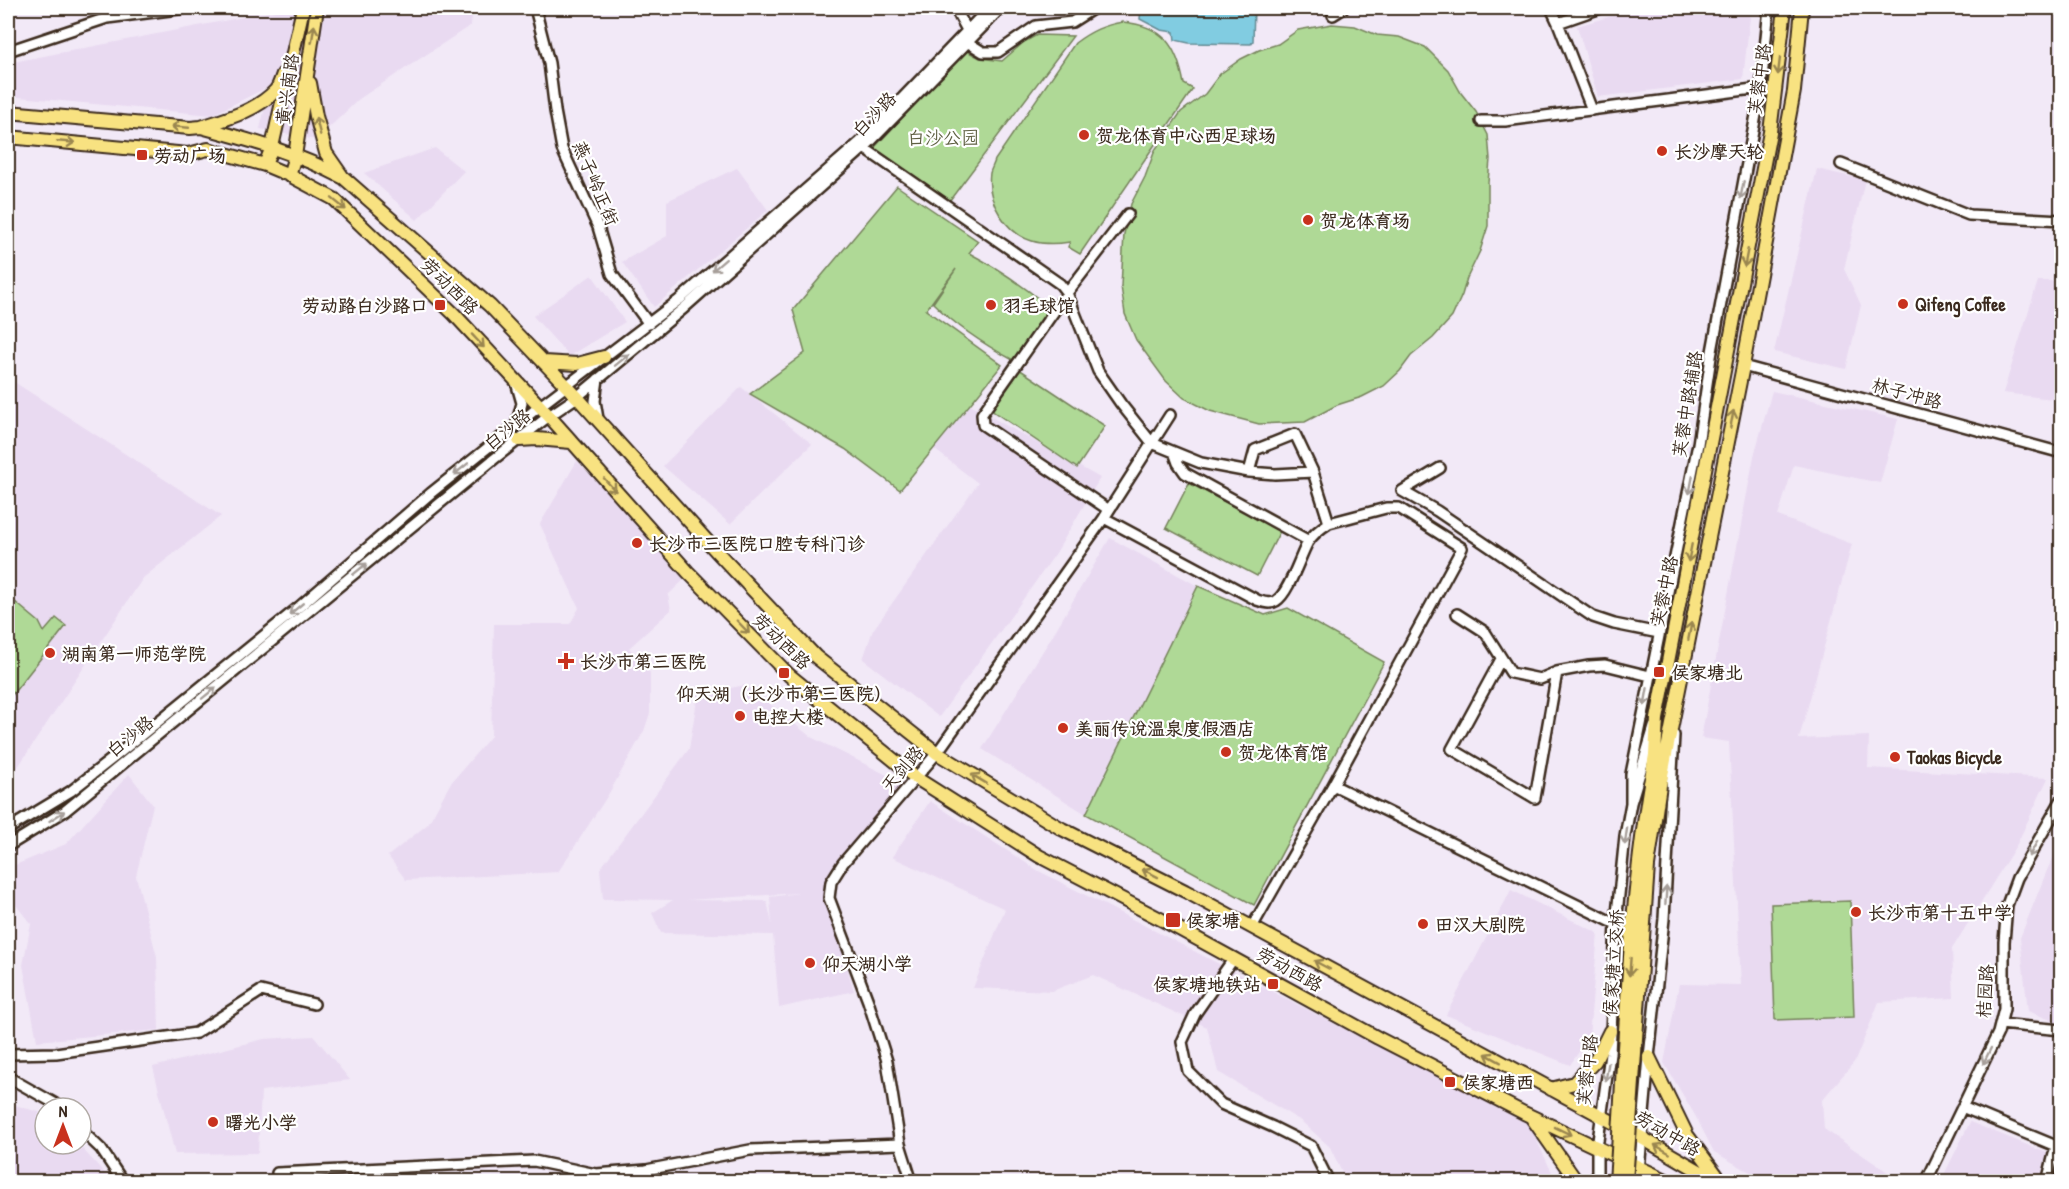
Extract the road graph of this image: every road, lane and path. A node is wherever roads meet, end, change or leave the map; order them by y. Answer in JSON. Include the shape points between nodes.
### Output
{"nodes":[{"id":1,"x":186,"y":8,"type":"edge"},
{"id":2,"x":303,"y":8,"type":"edge"},
{"id":3,"x":317,"y":8,"type":"edge"},
{"id":4,"x":535,"y":8,"type":"edge"},
{"id":5,"x":954,"y":8,"type":"edge"},
{"id":6,"x":989,"y":8,"type":"edge"},
{"id":7,"x":1001,"y":8,"type":"edge"},
{"id":8,"x":1094,"y":8,"type":"edge"},
{"id":9,"x":1344,"y":8,"type":"edge"},
{"id":10,"x":1551,"y":8,"type":"edge"},
{"id":11,"x":1601,"y":8,"type":"edge"},
{"id":12,"x":1769,"y":8,"type":"edge"},
{"id":13,"x":1785,"y":8,"type":"edge"},
{"id":14,"x":1802,"y":8,"type":"edge"},
{"id":15,"x":1334,"y":15,"type":"dead end"},
{"id":16,"x":1558,"y":23,"type":"junction"},
{"id":17,"x":967,"y":30,"type":"junction"},
{"id":18,"x":967,"y":42,"type":"junction"},
{"id":19,"x":8,"y":51,"type":"edge"},
{"id":20,"x":293,"y":54,"type":"junction"},
{"id":21,"x":309,"y":61,"type":"junction"},
{"id":22,"x":1761,"y":88,"type":"junction"},
{"id":23,"x":1592,"y":110,"type":"junction"},
{"id":24,"x":8,"y":112,"type":"edge"},
{"id":25,"x":1481,"y":121,"type":"dead end"},
{"id":26,"x":201,"y":126,"type":"junction"},
{"id":27,"x":8,"y":137,"type":"edge"},
{"id":28,"x":272,"y":147,"type":"junction"},
{"id":29,"x":864,"y":148,"type":"junction"},
{"id":30,"x":295,"y":156,"type":"junction"},
{"id":31,"x":1842,"y":164,"type":"dead end"},
{"id":32,"x":265,"y":165,"type":"junction"},
{"id":33,"x":289,"y":175,"type":"junction"},
{"id":34,"x":344,"y":178,"type":"junction"},
{"id":35,"x":1128,"y":214,"type":"dead end"},
{"id":36,"x":2061,"y":220,"type":"edge"},
{"id":37,"x":1066,"y":293,"type":"junction"},
{"id":38,"x":649,"y":324,"type":"junction"},
{"id":39,"x":604,"y":357,"type":"junction"},
{"id":40,"x":544,"y":362,"type":"junction"},
{"id":41,"x":1743,"y":366,"type":"junction"},
{"id":42,"x":598,"y":379,"type":"junction"},
{"id":43,"x":515,"y":380,"type":"junction"},
{"id":44,"x":567,"y":386,"type":"junction"},
{"id":45,"x":577,"y":397,"type":"junction"},
{"id":46,"x":540,"y":406,"type":"junction"},
{"id":47,"x":1170,"y":415,"type":"dead end"},
{"id":48,"x":549,"y":416,"type":"junction"},
{"id":49,"x":599,"y":421,"type":"junction"},
{"id":50,"x":516,"y":426,"type":"junction"},
{"id":51,"x":519,"y":440,"type":"junction"},
{"id":52,"x":571,"y":442,"type":"junction"},
{"id":53,"x":1152,"y":443,"type":"junction"},
{"id":54,"x":1174,"y":452,"type":"junction"},
{"id":55,"x":2061,"y":453,"type":"edge"},
{"id":56,"x":1440,"y":468,"type":"dead end"},
{"id":57,"x":1249,"y":472,"type":"junction"},
{"id":58,"x":1313,"y":472,"type":"junction"},
{"id":59,"x":1106,"y":514,"type":"junction"},
{"id":60,"x":1329,"y":523,"type":"junction"},
{"id":61,"x":1309,"y":541,"type":"junction"},
{"id":62,"x":1457,"y":614,"type":"dead end"},
{"id":63,"x":1659,"y":633,"type":"junction"},
{"id":64,"x":1501,"y":659,"type":"junction"},
{"id":65,"x":1557,"y":672,"type":"junction"},
{"id":66,"x":1650,"y":676,"type":"junction"},
{"id":67,"x":1675,"y":709,"type":"junction"},
{"id":68,"x":1657,"y":719,"type":"junction"},
{"id":69,"x":937,"y":753,"type":"junction"},
{"id":70,"x":916,"y":778,"type":"junction"},
{"id":71,"x":1655,"y":784,"type":"junction"},
{"id":72,"x":1333,"y":785,"type":"junction"},
{"id":73,"x":1630,"y":803,"type":"junction"},
{"id":74,"x":2060,"y":803,"type":"edge"},
{"id":75,"x":8,"y":829,"type":"edge"},
{"id":76,"x":8,"y":846,"type":"edge"},
{"id":77,"x":1616,"y":924,"type":"junction"},
{"id":78,"x":1252,"y":927,"type":"junction"},
{"id":79,"x":1234,"y":958,"type":"junction"},
{"id":80,"x":314,"y":1004,"type":"dead end"},
{"id":81,"x":2000,"y":1024,"type":"junction"},
{"id":82,"x":2061,"y":1030,"type":"edge"},
{"id":83,"x":1610,"y":1031,"type":"junction"},
{"id":84,"x":8,"y":1054,"type":"edge"},
{"id":85,"x":1649,"y":1057,"type":"junction"},
{"id":86,"x":8,"y":1077,"type":"edge"},
{"id":87,"x":1551,"y":1089,"type":"junction"},
{"id":88,"x":42,"y":1096,"type":"edge"},
{"id":89,"x":1962,"y":1107,"type":"junction"},
{"id":90,"x":1529,"y":1115,"type":"junction"},
{"id":91,"x":1600,"y":1116,"type":"junction"},
{"id":92,"x":1642,"y":1138,"type":"junction"},
{"id":93,"x":93,"y":1141,"type":"edge"},
{"id":94,"x":900,"y":1144,"type":"junction"},
{"id":95,"x":1597,"y":1148,"type":"junction"},
{"id":96,"x":1639,"y":1166,"type":"junction"},
{"id":97,"x":123,"y":1182,"type":"edge"},
{"id":98,"x":278,"y":1182,"type":"edge"},
{"id":99,"x":912,"y":1182,"type":"edge"},
{"id":100,"x":1329,"y":1182,"type":"edge"},
{"id":101,"x":1577,"y":1182,"type":"edge"},
{"id":102,"x":1597,"y":1182,"type":"edge"},
{"id":103,"x":1616,"y":1182,"type":"edge"},
{"id":104,"x":1626,"y":1182,"type":"edge"},
{"id":105,"x":1638,"y":1182,"type":"edge"},
{"id":106,"x":1670,"y":1182,"type":"edge"},
{"id":107,"x":1720,"y":1182,"type":"edge"},
{"id":108,"x":1926,"y":1182,"type":"edge"},
{"id":109,"x":2048,"y":1182,"type":"edge"}],
"edges":[{"from":1,"to":19,"type":"street","via":[[107,18]]},
{"from":2,"to":20,"type":"main road","name":"黄兴南路"},
{"from":21,"to":3,"type":"main road","name":"黄兴南路","one_way":true},
{"from":4,"to":38,"type":"street","name":"燕子岭正街","via":[[549,63],[562,149],[598,227],[612,274]]},
{"from":5,"to":17,"type":"street"},
{"from":6,"to":17,"type":"street","name":"白沙路"},
{"from":7,"to":18,"type":"street","name":"白沙路"},
{"from":8,"to":18,"type":"street","via":[[1072,22],[1036,26],[998,52],[983,52]]},
{"from":9,"to":15,"type":"street"},
{"from":10,"to":16,"type":"street"},
{"from":11,"to":16,"type":"street"},
{"from":12,"to":22,"type":"street","name":"芙蓉中路辅路"},
{"from":13,"to":68,"type":"main road","name":"芙蓉中路","one_way":true,"via":[[1770,132]]},
{"from":14,"to":41,"type":"main road","name":"芙蓉中路","via":[[1794,91]]},
{"from":16,"to":23,"type":"street"},
{"from":17,"to":38,"type":"street","name":"白沙路","one_way":true,"via":[[859,143]]},
{"from":18,"to":29,"type":"street","name":"白沙路"},
{"from":20,"to":26,"type":"main road","via":[[276,91],[252,108]]},
{"from":20,"to":28,"type":"main road","name":"黄兴南路"},
{"from":21,"to":30,"type":"main road","name":"黄兴南路"},
{"from":34,"to":21,"type":"main road","one_way":true,"via":[[326,153],[311,93]]},
{"from":22,"to":23,"type":"street"},
{"from":22,"to":63,"type":"street","name":"芙蓉中路辅路","one_way":true,"via":[[1696,454]]},
{"from":23,"to":25,"type":"street","via":[[1504,122]]},
{"from":26,"to":24,"type":"main road","name":"劳动西路","one_way":true},
{"from":26,"to":28,"type":"main road","name":"劳动西路"},
{"from":27,"to":32,"type":"main road","name":"劳动西路","one_way":true,"via":[[188,154],[208,149]]},
{"from":28,"to":30,"type":"main road","name":"劳动西路"},
{"from":28,"to":32,"type":"main road","name":"黄兴南路"},
{"from":29,"to":37,"type":"street","via":[[1060,284]]},
{"from":42,"to":29,"type":"street","name":"白沙路","one_way":true},
{"from":30,"to":33,"type":"main road","name":"黄兴南路"},
{"from":30,"to":34,"type":"main road","name":"劳动西路"},
{"from":31,"to":36,"type":"street","via":[[1969,215]]},
{"from":32,"to":33,"type":"main road","name":"劳动西路"},
{"from":33,"to":43,"type":"main road","name":"劳动西路","one_way":true,"via":[[334,199],[353,215]]},
{"from":34,"to":40,"type":"main road","name":"劳动西路","via":[[490,306]]},
{"from":35,"to":37,"type":"street"},
{"from":37,"to":53,"type":"street","via":[[1098,371]]},
{"from":37,"to":59,"type":"street","via":[[981,419],[983,425]]},
{"from":38,"to":39,"type":"street","name":"白沙路"},
{"from":39,"to":40,"type":"main road","via":[[577,364]]},
{"from":39,"to":44,"type":"street","name":"白沙路"},
{"from":40,"to":44,"type":"main road","name":"劳动西路"},
{"from":41,"to":55,"type":"street","name":"林子冲路"},
{"from":67,"to":41,"type":"main road","name":"芙蓉中路","one_way":true},
{"from":42,"to":45,"type":"street","name":"白沙路"},
{"from":42,"to":49,"type":"street","via":[[595,401]]},
{"from":43,"to":46,"type":"main road","name":"劳动西路"},
{"from":43,"to":50,"type":"street","via":[[522,403]]},
{"from":44,"to":45,"type":"main road","name":"劳动西路"},
{"from":44,"to":46,"type":"street","name":"白沙路"},
{"from":45,"to":48,"type":"street","name":"白沙路"},
{"from":45,"to":49,"type":"main road","name":"劳动西路"},
{"from":46,"to":48,"type":"main road","name":"劳动西路"},
{"from":46,"to":50,"type":"street","name":"白沙路"},
{"from":47,"to":53,"type":"street","name":"天剑路"},
{"from":48,"to":51,"type":"street","name":"白沙路"},
{"from":48,"to":52,"type":"main road","name":"劳动西路"},
{"from":49,"to":69,"type":"main road","name":"劳动西路","via":[[816,657]]},
{"from":50,"to":75,"type":"street","name":"白沙路","one_way":true,"via":[[117,755],[71,791]]},
{"from":51,"to":52,"type":"main road"},
{"from":76,"to":51,"type":"street","name":"白沙路","one_way":true,"via":[[65,811]]},
{"from":52,"to":70,"type":"main road","name":"劳动西路","one_way":true,"via":[[688,572],[789,675]]},
{"from":53,"to":54,"type":"street"},
{"from":53,"to":59,"type":"street","name":"天剑路"},
{"from":54,"to":57,"type":"street","via":[[1201,463]]},
{"from":54,"to":61,"type":"street","via":[[1185,473]]},
{"from":56,"to":63,"type":"street","via":[[1402,491],[1593,617]]},
{"from":57,"to":58,"type":"street"},
{"from":57,"to":58,"type":"street","via":[[1255,450],[1296,434]]},
{"from":58,"to":60,"type":"street"},
{"from":59,"to":61,"type":"street","via":[[1268,603],[1282,595]]},
{"from":59,"to":69,"type":"street","name":"天剑路"},
{"from":60,"to":61,"type":"street"},
{"from":60,"to":72,"type":"street","via":[[1400,508],[1462,548]]},
{"from":62,"to":64,"type":"street","via":[[1485,632]]},
{"from":63,"to":66,"type":"street","name":"芙蓉中路辅路"},
{"from":64,"to":65,"type":"street","via":[[1511,673],[1540,679]]},
{"from":64,"to":65,"type":"street","via":[[1452,749],[1535,798]]},
{"from":65,"to":66,"type":"street","via":[[1605,665]]},
{"from":66,"to":73,"type":"street","name":"芙蓉中路辅路","one_way":true,"via":[[1631,774]]},
{"from":67,"to":71,"type":"main road"},
{"from":85,"to":67,"type":"street","name":"芙蓉中路","one_way":true,"via":[[1664,919]]},
{"from":68,"to":71,"type":"main road"},
{"from":68,"to":73,"type":"street","name":"芙蓉中路"},
{"from":69,"to":70,"type":"street","name":"天剑路"},
{"from":78,"to":69,"type":"main road","name":"劳动西路","one_way":true,"via":[[1062,829]]},
{"from":70,"to":79,"type":"main road","name":"劳动西路","via":[[1039,856]]},
{"from":70,"to":94,"type":"street","name":"天剑路","via":[[843,863],[831,882],[829,898],[887,1061]]},
{"from":71,"to":103,"type":"main road","name":"侯家塘立交桥","one_way":true,"bridge":true,"via":[[1636,885]]},
{"from":71,"to":104,"type":"main road","name":"侯家塘立交桥","bridge":true},
{"from":72,"to":77,"type":"street"},
{"from":72,"to":78,"type":"street"},
{"from":73,"to":77,"type":"street","name":"芙蓉中路","one_way":true},
{"from":74,"to":81,"type":"street","name":"桔园路","one_way":true,"via":[[2017,878],[2007,905],[2004,1010]]},
{"from":77,"to":83,"type":"street","name":"芙蓉中路"},
{"from":87,"to":78,"type":"main road","name":"劳动西路","one_way":true},
{"from":79,"to":90,"type":"main road","name":"劳动西路"},
{"from":79,"to":100,"type":"street","via":[[1195,1014],[1182,1042],[1188,1071],[1221,1104],[1311,1146]]},
{"from":80,"to":84,"type":"street","via":[[261,991],[196,1034],[56,1053]]},
{"from":81,"to":82,"type":"street"},
{"from":81,"to":89,"type":"street","name":"桔园路","one_way":true},
{"from":83,"to":87,"type":"main road","via":[[1595,1061],[1574,1083]]},
{"from":83,"to":91,"type":"street","name":"芙蓉中路","one_way":true},
{"from":85,"to":92,"type":"street","name":"芙蓉中路"},
{"from":85,"to":107,"type":"main road","via":[[1687,1135]]},
{"from":86,"to":88,"type":"street"},
{"from":87,"to":91,"type":"main road","name":"劳动西路"},
{"from":89,"to":108,"type":"street","name":"桔园路"},
{"from":89,"to":109,"type":"street","via":[[2056,1146]]},
{"from":90,"to":95,"type":"main road","name":"劳动西路","one_way":true},
{"from":90,"to":101,"type":"main road"},
{"from":91,"to":92,"type":"main road","name":"劳动中路"},
{"from":91,"to":95,"type":"street","name":"芙蓉中路"},
{"from":92,"to":96,"type":"street","name":"芙蓉中路"},
{"from":107,"to":92,"type":"main road","name":"劳动中路","one_way":true},
{"from":93,"to":97,"type":"street"},
{"from":94,"to":98,"type":"street","via":[[750,1150],[646,1170],[596,1174],[534,1161],[277,1173]]},
{"from":94,"to":99,"type":"street","name":"天剑路"},
{"from":95,"to":96,"type":"main road"},
{"from":95,"to":102,"type":"street","name":"芙蓉中路"},
{"from":96,"to":105,"type":"street"},
{"from":96,"to":106,"type":"main road"}]}
